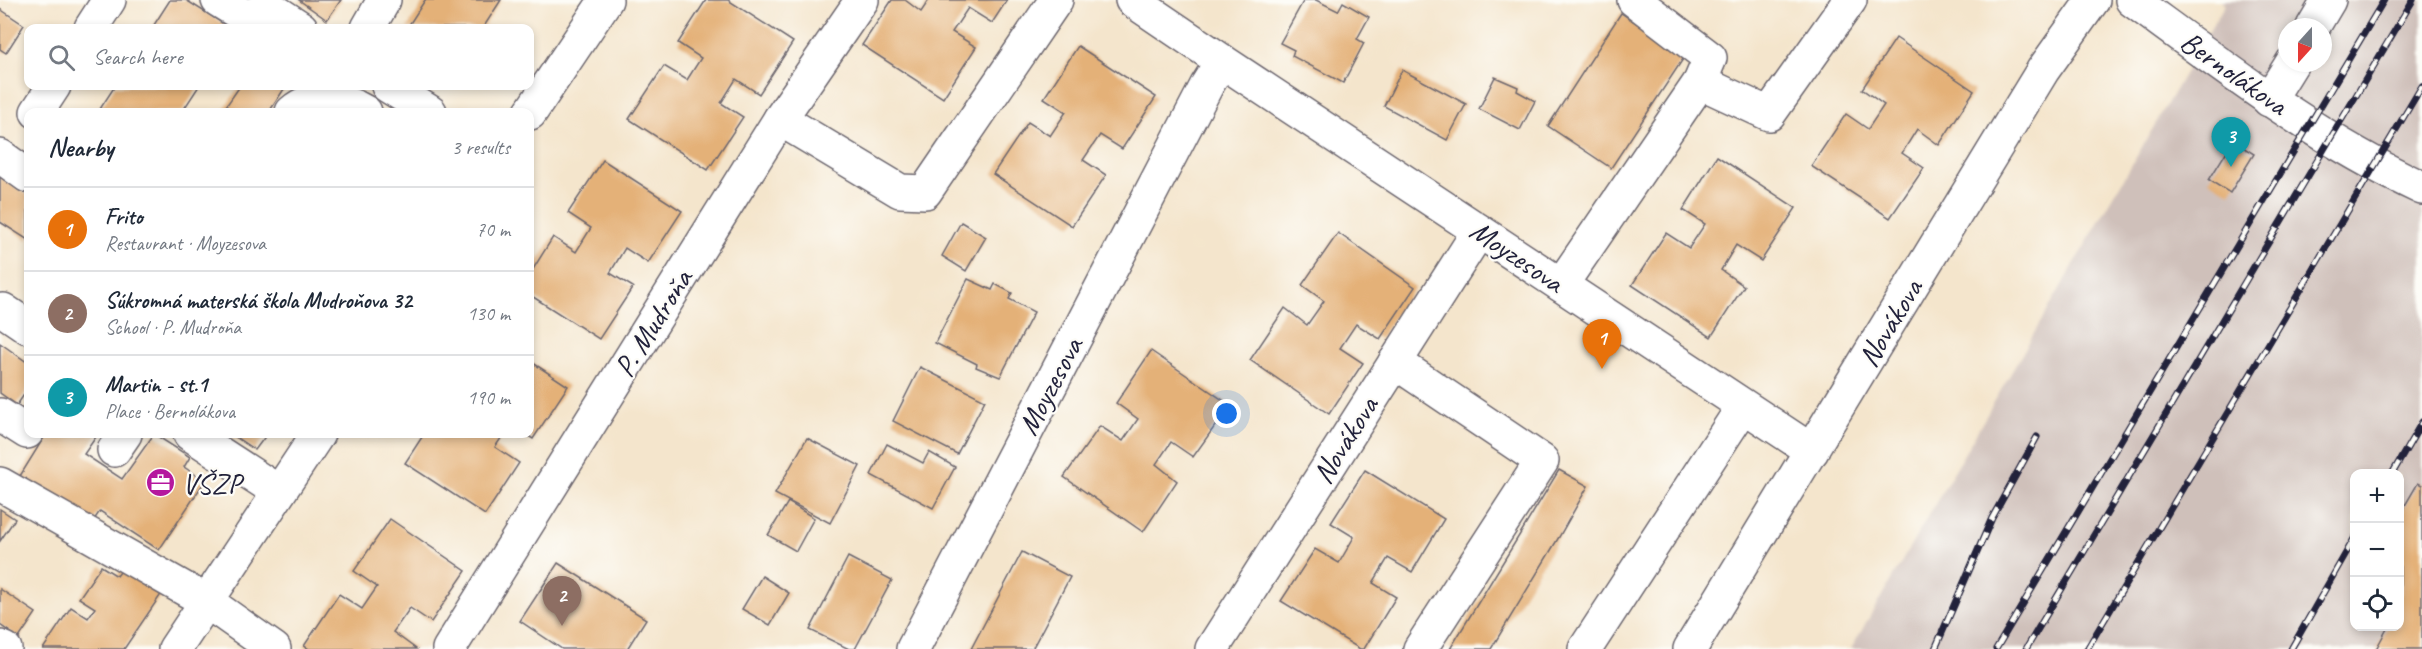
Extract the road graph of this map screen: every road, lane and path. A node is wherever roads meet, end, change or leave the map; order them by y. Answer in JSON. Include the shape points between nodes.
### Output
{"nodes":[{"id":1,"x":110,"y":0,"type":"edge"},
{"id":2,"x":218,"y":0,"type":"edge"},
{"id":3,"x":384,"y":0,"type":"edge"},
{"id":4,"x":606,"y":0,"type":"edge"},
{"id":5,"x":862,"y":0,"type":"edge"},
{"id":6,"x":1056,"y":0,"type":"edge"},
{"id":7,"x":1132,"y":0,"type":"edge"},
{"id":8,"x":1634,"y":0,"type":"edge"},
{"id":9,"x":1850,"y":0,"type":"edge"},
{"id":10,"x":2093,"y":0,"type":"edge"},
{"id":11,"x":2132,"y":0,"type":"edge"},
{"id":12,"x":2329,"y":0,"type":"edge"},
{"id":13,"x":2318,"y":18,"type":"edge"},
{"id":14,"x":94,"y":24,"type":"edge"},
{"id":15,"x":295,"y":24,"type":"edge"},
{"id":16,"x":370,"y":24,"type":"edge"},
{"id":17,"x":1222,"y":61,"type":"junction"},
{"id":18,"x":2287,"y":72,"type":"edge"},
{"id":19,"x":1700,"y":82,"type":"junction"},
{"id":20,"x":51,"y":90,"type":"edge"},
{"id":21,"x":394,"y":90,"type":"edge"},
{"id":22,"x":2270,"y":100,"type":"junction"},
{"id":23,"x":40,"y":108,"type":"edge"},
{"id":24,"x":297,"y":108,"type":"edge"},
{"id":25,"x":359,"y":108,"type":"edge"},
{"id":26,"x":424,"y":108,"type":"edge"},
{"id":27,"x":533,"y":108,"type":"edge"},
{"id":28,"x":780,"y":119,"type":"junction"},
{"id":29,"x":0,"y":156,"type":"edge"},
{"id":30,"x":24,"y":173,"type":"edge"},
{"id":31,"x":2422,"y":188,"type":"edge"},
{"id":32,"x":1479,"y":231,"type":"junction"},
{"id":33,"x":1561,"y":285,"type":"junction"},
{"id":34,"x":1395,"y":362,"type":"junction"},
{"id":35,"x":1743,"y":407,"type":"junction"},
{"id":36,"x":0,"y":415,"type":"edge"},
{"id":37,"x":24,"y":430,"type":"edge"},
{"id":38,"x":196,"y":438,"type":"edge"},
{"id":39,"x":315,"y":438,"type":"edge"},
{"id":40,"x":1812,"y":451,"type":"junction"},
{"id":41,"x":0,"y":484,"type":"edge"},
{"id":42,"x":279,"y":492,"type":"junction"},
{"id":43,"x":206,"y":601,"type":"junction"},
{"id":44,"x":0,"y":647,"type":"edge"},
{"id":45,"x":5,"y":649,"type":"edge"},
{"id":46,"x":175,"y":649,"type":"edge"},
{"id":47,"x":274,"y":649,"type":"edge"},
{"id":48,"x":449,"y":649,"type":"edge"},
{"id":49,"x":913,"y":649,"type":"edge"},
{"id":50,"x":1212,"y":649,"type":"edge"},
{"id":51,"x":1420,"y":649,"type":"edge"},
{"id":52,"x":1585,"y":649,"type":"edge"},
{"id":53,"x":1690,"y":649,"type":"edge"}],
"edges":[{"from":1,"to":14,"type":"street"},
{"from":2,"to":15,"type":"street","via":[[244,16],[275,11]]},
{"from":3,"to":16,"type":"street"},
{"from":4,"to":27,"type":"street"},
{"from":5,"to":28,"type":"street","name":"P. Mudroňa"},
{"from":6,"to":28,"type":"street","via":[[925,192],[900,191]]},
{"from":7,"to":17,"type":"street","name":"Moyzesova"},
{"from":8,"to":19,"type":"street","via":[[1710,57]]},
{"from":9,"to":19,"type":"street","via":[[1769,114]]},
{"from":10,"to":40,"type":"street","name":"Novákova","via":[[2043,70]]},
{"from":11,"to":22,"type":"street","name":"Bernolákova"},
{"from":12,"to":13,"type":"street"},
{"from":17,"to":32,"type":"street","name":"Moyzesova"},
{"from":17,"to":49,"type":"street","name":"Moyzesova"},
{"from":18,"to":22,"type":"street"},
{"from":19,"to":33,"type":"street"},
{"from":20,"to":23,"type":"street"},
{"from":21,"to":26,"type":"street"},
{"from":22,"to":31,"type":"street","name":"Bernolákova","via":[[2374,166]]},
{"from":24,"to":25,"type":"street","via":[[325,98]]},
{"from":28,"to":48,"type":"street","name":"P. Mudroňa"},
{"from":29,"to":30,"type":"street"},
{"from":32,"to":33,"type":"street","name":"Moyzesova"},
{"from":32,"to":34,"type":"street","name":"Novákova"},
{"from":33,"to":35,"type":"street","name":"Moyzesova"},
{"from":34,"to":50,"type":"street","name":"Novákova"},
{"from":34,"to":51,"type":"street","via":[[1542,461]]},
{"from":35,"to":40,"type":"street","name":"Moyzesova"},
{"from":35,"to":52,"type":"street"},
{"from":36,"to":37,"type":"street"},
{"from":38,"to":42,"type":"street"},
{"from":39,"to":42,"type":"street"},
{"from":40,"to":53,"type":"street","name":"Novákova"},
{"from":41,"to":43,"type":"street"},
{"from":42,"to":43,"type":"street"},
{"from":43,"to":46,"type":"street"},
{"from":43,"to":47,"type":"street"},
{"from":44,"to":45,"type":"street"}]}
